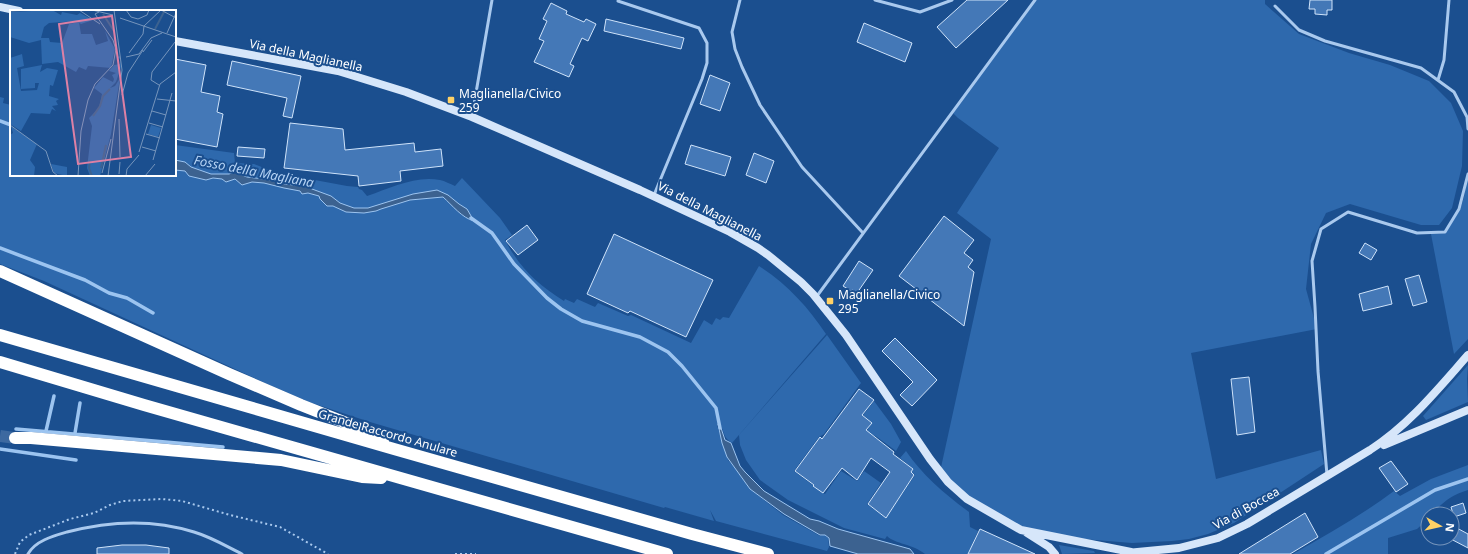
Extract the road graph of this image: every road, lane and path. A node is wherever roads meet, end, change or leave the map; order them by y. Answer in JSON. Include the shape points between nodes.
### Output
{"nodes":[{"id":1,"x":492,"y":0,"type":"edge"},
{"id":2,"x":740,"y":0,"type":"edge"},
{"id":3,"x":875,"y":0,"type":"edge"},
{"id":4,"x":952,"y":0,"type":"edge"},
{"id":5,"x":1035,"y":0,"type":"edge"},
{"id":6,"x":1449,"y":0,"type":"edge"},
{"id":7,"x":618,"y":1,"type":"dead end"},
{"id":8,"x":1275,"y":6,"type":"dead end"},
{"id":9,"x":0,"y":7,"type":"edge"},
{"id":10,"x":14,"y":10,"type":"edge"},
{"id":11,"x":176,"y":41,"type":"edge"},
{"id":12,"x":1438,"y":80,"type":"junction"},
{"id":13,"x":472,"y":117,"type":"junction"},
{"id":14,"x":1468,"y":129,"type":"edge"},
{"id":15,"x":1468,"y":174,"type":"edge"},
{"id":16,"x":654,"y":196,"type":"junction"},
{"id":17,"x":863,"y":233,"type":"junction"},
{"id":18,"x":0,"y":271,"type":"edge"},
{"id":19,"x":816,"y":298,"type":"junction"},
{"id":20,"x":0,"y":335,"type":"edge"},
{"id":21,"x":1468,"y":355,"type":"edge"},
{"id":22,"x":0,"y":362,"type":"edge"},
{"id":23,"x":1468,"y":410,"type":"edge"},
{"id":24,"x":15,"y":438,"type":"tunnel mouth"},
{"id":25,"x":394,"y":449,"type":"junction"},
{"id":26,"x":1370,"y":450,"type":"junction"},
{"id":27,"x":1328,"y":475,"type":"junction"},
{"id":28,"x":404,"y":479,"type":"junction"},
{"id":29,"x":1021,"y":530,"type":"junction"},
{"id":30,"x":636,"y":546,"type":"junction"},
{"id":31,"x":1131,"y":552,"type":"junction"},
{"id":32,"x":28,"y":554,"type":"edge"},
{"id":33,"x":242,"y":554,"type":"edge"},
{"id":34,"x":455,"y":554,"type":"edge"},
{"id":35,"x":476,"y":554,"type":"edge"},
{"id":36,"x":654,"y":554,"type":"edge"},
{"id":37,"x":667,"y":554,"type":"edge"},
{"id":38,"x":768,"y":554,"type":"edge"},
{"id":39,"x":1055,"y":554,"type":"edge"},
{"id":40,"x":1122,"y":554,"type":"edge"}],
"edges":[{"from":1,"to":13,"type":"lane"},
{"from":2,"to":17,"type":"lane","via":[[732,32],[735,49],[760,105],[802,167]]},
{"from":3,"to":4,"type":"lane","via":[[920,12]]},
{"from":5,"to":17,"type":"lane"},
{"from":6,"to":12,"type":"lane","via":[[1444,60]]},
{"from":7,"to":16,"type":"lane","via":[[699,28],[707,43],[707,63],[702,79]]},
{"from":8,"to":12,"type":"lane","via":[[1299,30],[1325,41],[1421,68]]},
{"from":9,"to":10,"type":"main road"},
{"from":11,"to":13,"type":"main road","name":"Via della Maglianella","via":[[338,71],[406,92]]},
{"from":12,"to":14,"type":"lane","via":[[1454,92],[1467,117]]},
{"from":13,"to":16,"type":"main road","name":"Via della Maglianella"},
{"from":15,"to":27,"type":"lane","via":[[1459,209],[1445,232],[1417,232],[1348,212],[1321,229],[1312,261],[1318,371]]},
{"from":16,"to":19,"type":"main road","name":"Via della Maglianella","via":[[758,248],[796,278]]},
{"from":17,"to":19,"type":"lane"},
{"from":18,"to":25,"type":"highway","via":[[229,374],[354,426]]},
{"from":19,"to":29,"type":"main road","name":"Via della Maglianella","via":[[846,335],[908,429],[948,482],[967,499]]},
{"from":20,"to":25,"type":"highway","name":"Grande Raccordo Anulare"},
{"from":21,"to":26,"type":"main road","name":"Via di Boccea","via":[[1407,422]]},
{"from":22,"to":28,"type":"highway"},
{"from":23,"to":26,"type":"main road","name":"Via di Boccea"},
{"from":24,"to":28,"type":"highway","via":[[274,459],[362,477]]},
{"from":25,"to":38,"type":"highway","name":"Grande Raccordo Anulare"},
{"from":26,"to":27,"type":"main road","name":"Via di Boccea"},
{"from":27,"to":31,"type":"main road","name":"Via di Boccea","via":[[1247,524],[1218,538],[1179,548]]},
{"from":28,"to":30,"type":"highway"},
{"from":29,"to":31,"type":"main road","name":"Via della Maglianella"},
{"from":29,"to":39,"type":"main road","via":[[1046,545]]},
{"from":30,"to":36,"type":"highway"},
{"from":30,"to":37,"type":"highway"},
{"from":31,"to":40,"type":"main road","name":"Via di Boccea"},
{"from":32,"to":33,"type":"lane","via":[[42,541],[60,534],[97,526],[130,523],[181,528]]},
{"from":34,"to":35,"type":"path"}]}
